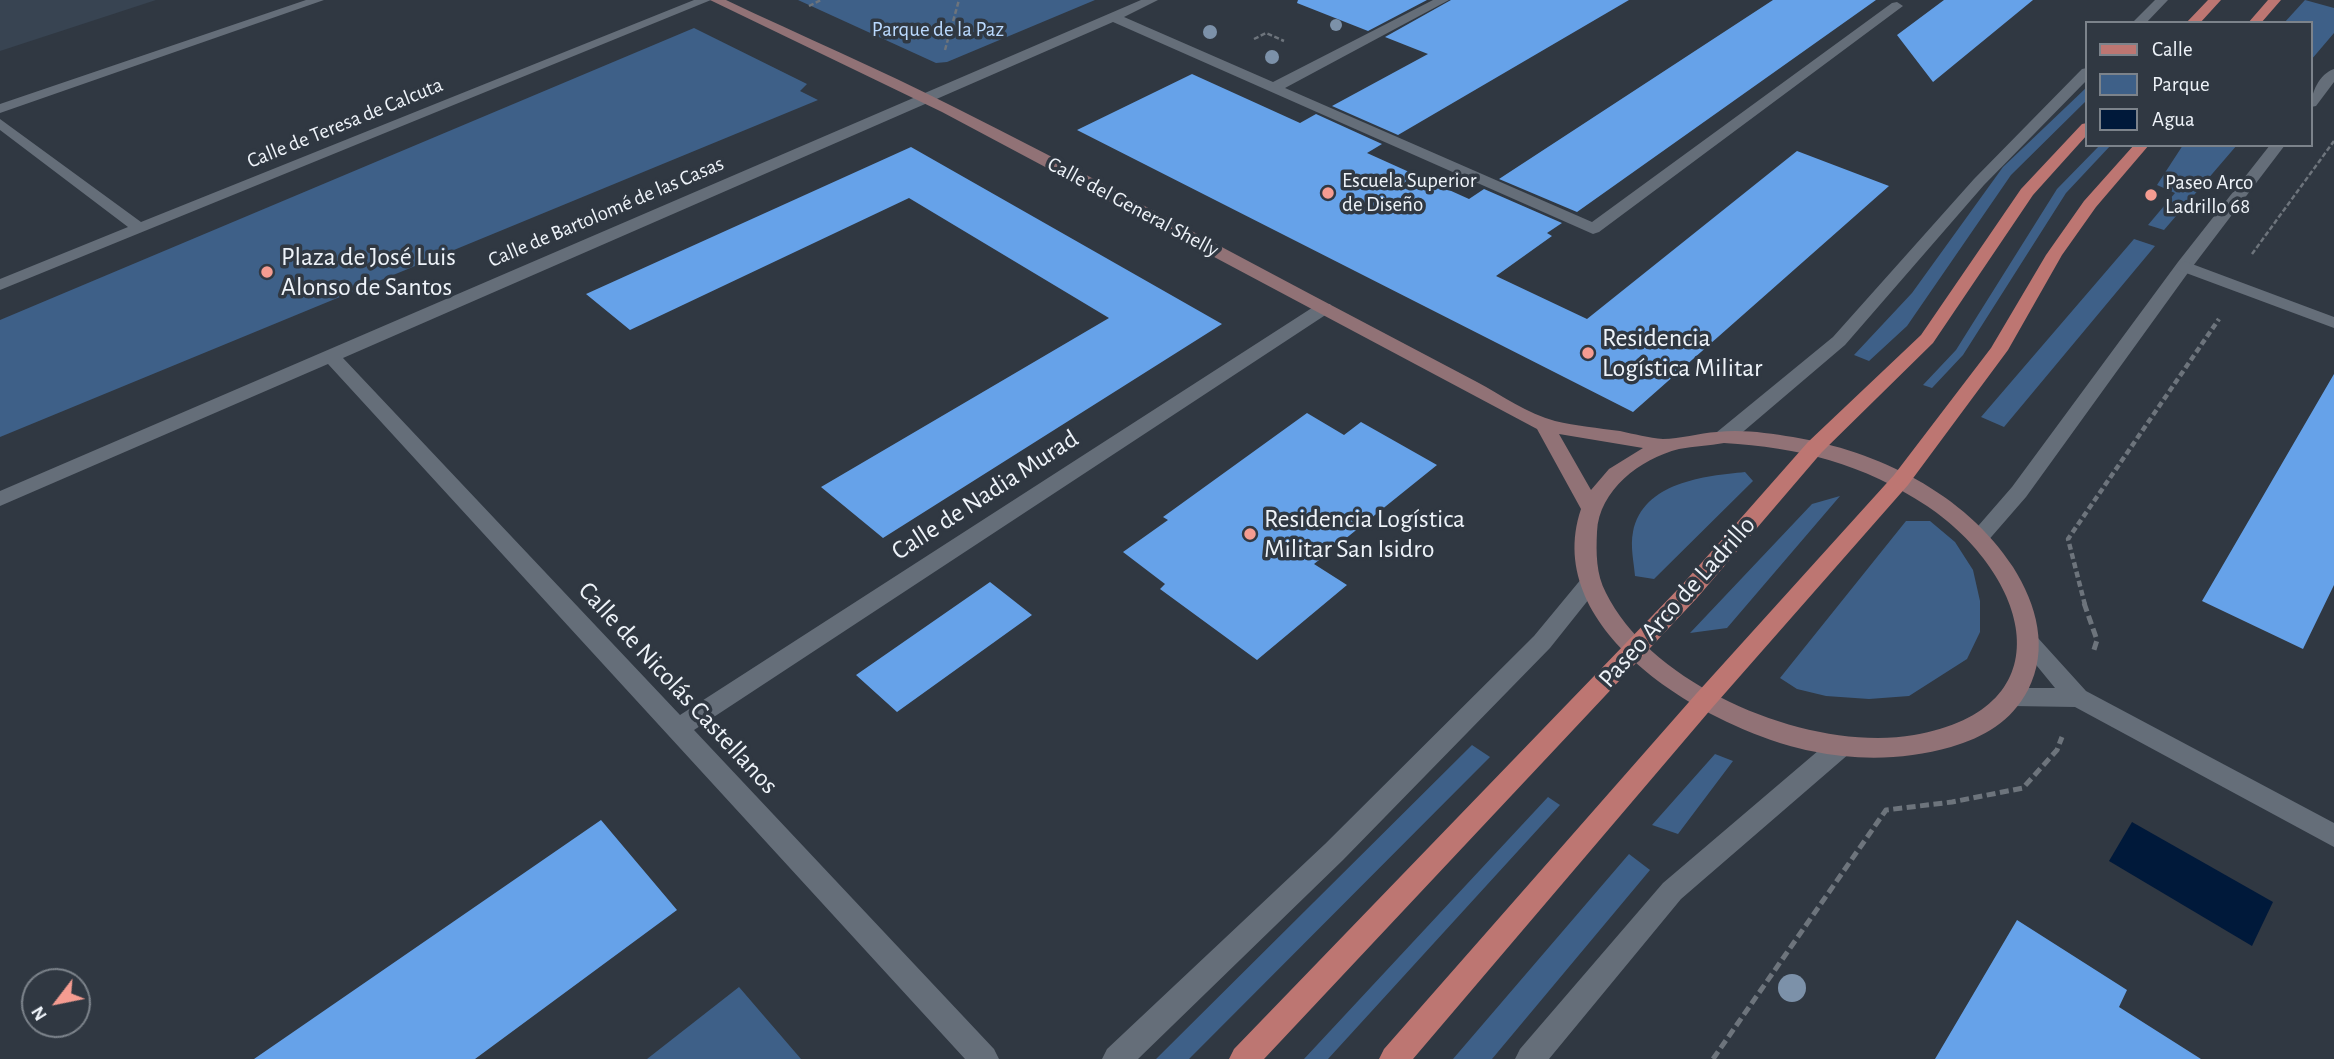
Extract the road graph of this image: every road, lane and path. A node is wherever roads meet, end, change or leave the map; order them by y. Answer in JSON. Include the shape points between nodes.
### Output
{"nodes":[{"id":1,"x":318,"y":0,"type":"edge"},
{"id":2,"x":705,"y":0,"type":"edge"},
{"id":3,"x":716,"y":0,"type":"edge"},
{"id":4,"x":959,"y":0,"type":"edge"},
{"id":5,"x":1152,"y":0,"type":"edge"},
{"id":6,"x":1443,"y":0,"type":"edge"},
{"id":7,"x":1879,"y":0,"type":"edge"},
{"id":8,"x":2162,"y":0,"type":"edge"},
{"id":9,"x":2215,"y":0,"type":"edge"},
{"id":10,"x":2275,"y":0,"type":"edge"},
{"id":11,"x":1113,"y":17,"type":"junction"},
{"id":12,"x":2140,"y":21,"type":"edge"},
{"id":13,"x":2194,"y":21,"type":"edge"},
{"id":14,"x":2256,"y":21,"type":"edge"},
{"id":15,"x":942,"y":60,"type":"dead end"},
{"id":16,"x":2086,"y":73,"type":"edge"},
{"id":17,"x":2334,"y":73,"type":"edge"},
{"id":18,"x":1273,"y":88,"type":"junction"},
{"id":19,"x":924,"y":98,"type":"junction"},
{"id":20,"x":2313,"y":100,"type":"edge"},
{"id":21,"x":0,"y":109,"type":"edge"},
{"id":22,"x":0,"y":122,"type":"edge"},
{"id":23,"x":2086,"y":128,"type":"edge"},
{"id":24,"x":2141,"y":147,"type":"edge"},
{"id":25,"x":2276,"y":147,"type":"edge"},
{"id":26,"x":139,"y":228,"type":"junction"},
{"id":27,"x":2184,"y":266,"type":"junction"},
{"id":28,"x":0,"y":285,"type":"edge"},
{"id":29,"x":1324,"y":308,"type":"junction"},
{"id":30,"x":2334,"y":323,"type":"edge"},
{"id":31,"x":331,"y":356,"type":"junction"},
{"id":32,"x":1544,"y":425,"type":"junction"},
{"id":33,"x":1724,"y":437,"type":"junction"},
{"id":34,"x":1667,"y":446,"type":"junction"},
{"id":35,"x":1815,"y":447,"type":"junction"},
{"id":36,"x":1901,"y":481,"type":"junction"},
{"id":37,"x":0,"y":499,"type":"edge"},
{"id":38,"x":1590,"y":507,"type":"junction"},
{"id":39,"x":1979,"y":538,"type":"junction"},
{"id":40,"x":1590,"y":584,"type":"junction"},
{"id":41,"x":2030,"y":644,"type":"junction"},
{"id":42,"x":1634,"y":649,"type":"junction"},
{"id":43,"x":2012,"y":697,"type":"junction"},
{"id":44,"x":2078,"y":698,"type":"junction"},
{"id":45,"x":1704,"y":701,"type":"junction"},
{"id":46,"x":677,"y":729,"type":"junction"},
{"id":47,"x":1841,"y":746,"type":"junction"},
{"id":48,"x":2334,"y":836,"type":"edge"},
{"id":49,"x":984,"y":1059,"type":"edge"},
{"id":50,"x":1117,"y":1059,"type":"edge"},
{"id":51,"x":1244,"y":1059,"type":"edge"},
{"id":52,"x":1394,"y":1059,"type":"edge"},
{"id":53,"x":1531,"y":1059,"type":"edge"}],
"edges":[{"from":1,"to":21,"type":"street"},
{"from":2,"to":26,"type":"street","name":"Calle de Teresa de Calcuta"},
{"from":3,"to":19,"type":"street","name":"Calle del General Shelly"},
{"from":4,"to":15,"type":"path"},
{"from":5,"to":11,"type":"street","name":"Calle de Bartolomé de las Casas"},
{"from":6,"to":18,"type":"street"},
{"from":7,"to":18,"type":"street","via":[[1897,6],[1592,229]]},
{"from":8,"to":12,"type":"street"},
{"from":9,"to":13,"type":"main road"},
{"from":10,"to":14,"type":"main road"},
{"from":11,"to":18,"type":"street"},
{"from":11,"to":19,"type":"street","name":"Calle de Bartolomé de las Casas"},
{"from":16,"to":33,"type":"street","via":[[1979,182],[1839,341]]},
{"from":17,"to":20,"type":"street"},
{"from":19,"to":29,"type":"street","name":"Calle del General Shelly"},
{"from":19,"to":31,"type":"street","name":"Calle de Bartolomé de las Casas"},
{"from":22,"to":26,"type":"street"},
{"from":23,"to":35,"type":"main road","name":"Paseo Arco de Ladrillo","via":[[2027,192],[1927,339]]},
{"from":24,"to":36,"type":"main road","via":[[2090,204],[2054,255],[1999,350]]},
{"from":25,"to":27,"type":"street"},
{"from":26,"to":28,"type":"street","name":"Calle de Teresa de Calcuta"},
{"from":27,"to":30,"type":"street"},
{"from":27,"to":39,"type":"street","via":[[2019,492]]},
{"from":29,"to":32,"type":"street","name":"Calle del General Shelly"},
{"from":29,"to":46,"type":"street","name":"Calle de Nadia Murad"},
{"from":31,"to":37,"type":"street","name":"Calle de Bartolomé de las Casas"},
{"from":31,"to":46,"type":"street","name":"Calle de Nicolás Castellanos"},
{"from":32,"to":34,"type":"street","name":"Calle del General Shelly"},
{"from":32,"to":38,"type":"street"},
{"from":33,"to":34,"type":"street"},
{"from":33,"to":35,"type":"street","via":[[1768,438]]},
{"from":34,"to":38,"type":"street","via":[[1624,467],[1603,485]]},
{"from":35,"to":36,"type":"street"},
{"from":35,"to":42,"type":"main road","name":"Paseo Arco de Ladrillo"},
{"from":36,"to":39,"type":"street","via":[[1944,507]]},
{"from":36,"to":45,"type":"main road"},
{"from":38,"to":40,"type":"street","via":[[1583,535]]},
{"from":39,"to":41,"type":"street","via":[[2007,573],[2025,610]]},
{"from":40,"to":42,"type":"street"},
{"from":40,"to":50,"type":"street","via":[[1542,642],[1334,852]]},
{"from":41,"to":43,"type":"street","via":[[2025,672]]},
{"from":41,"to":44,"type":"street"},
{"from":42,"to":45,"type":"street"},
{"from":42,"to":51,"type":"main road","name":"Paseo Arco de Ladrillo"},
{"from":43,"to":44,"type":"street"},
{"from":43,"to":47,"type":"street","via":[[1993,717],[1965,733],[1908,747]]},
{"from":44,"to":48,"type":"street"},
{"from":45,"to":47,"type":"street","via":[[1770,730]]},
{"from":45,"to":52,"type":"main road"},
{"from":46,"to":49,"type":"street","name":"Calle de Nicolás Castellanos"},
{"from":47,"to":53,"type":"street","via":[[1672,891]]}]}
